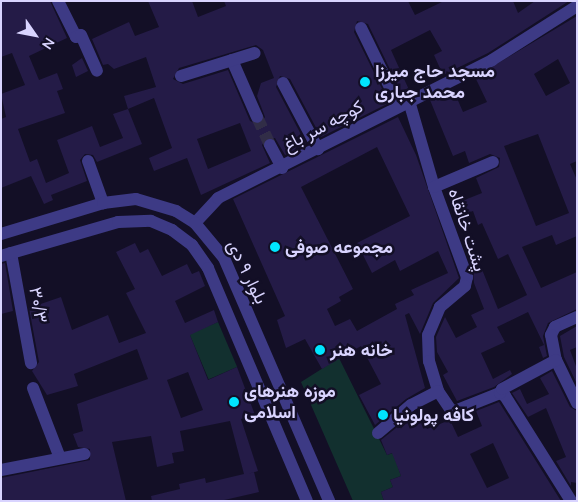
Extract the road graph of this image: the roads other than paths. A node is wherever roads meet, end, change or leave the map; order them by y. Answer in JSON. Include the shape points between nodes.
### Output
{"nodes":[{"id":1,"x":58,"y":1,"type":"edge"},
{"id":2,"x":577,"y":6,"type":"edge"},
{"id":3,"x":361,"y":28,"type":"dead end"},
{"id":4,"x":255,"y":53,"type":"dead end"},
{"id":5,"x":232,"y":60,"type":"junction"},
{"id":6,"x":97,"y":71,"type":"dead end"},
{"id":7,"x":181,"y":76,"type":"dead end"},
{"id":8,"x":283,"y":82,"type":"dead end"},
{"id":9,"x":404,"y":104,"type":"junction"},
{"id":10,"x":257,"y":116,"type":"tunnel mouth"},
{"id":11,"x":270,"y":145,"type":"tunnel mouth"},
{"id":12,"x":318,"y":149,"type":"junction"},
{"id":13,"x":88,"y":161,"type":"dead end"},
{"id":14,"x":494,"y":162,"type":"dead end"},
{"id":15,"x":282,"y":168,"type":"junction"},
{"id":16,"x":434,"y":187,"type":"junction"},
{"id":17,"x":103,"y":203,"type":"junction"},
{"id":18,"x":195,"y":223,"type":"junction"},
{"id":19,"x":1,"y":234,"type":"edge"},
{"id":20,"x":6,"y":255,"type":"edge"},
{"id":21,"x":577,"y":318,"type":"edge"},
{"id":22,"x":556,"y":360,"type":"junction"},
{"id":23,"x":31,"y":363,"type":"dead end"},
{"id":24,"x":34,"y":388,"type":"dead end"},
{"id":25,"x":438,"y":391,"type":"junction"},
{"id":26,"x":500,"y":393,"type":"junction"},
{"id":27,"x":577,"y":403,"type":"edge"},
{"id":28,"x":378,"y":433,"type":"dead end"},
{"id":29,"x":84,"y":454,"type":"dead end"},
{"id":30,"x":60,"y":458,"type":"junction"},
{"id":31,"x":1,"y":470,"type":"edge"},
{"id":32,"x":307,"y":501,"type":"edge"},
{"id":33,"x":329,"y":501,"type":"edge"},
{"id":34,"x":571,"y":501,"type":"edge"}],
"edges":[{"from":1,"to":6,"type":"street","via":[[76,37],[81,35]]},
{"from":2,"to":9,"type":"street","name":"کوچه سر باغ","via":[[492,60]]},
{"from":3,"to":9,"type":"street","name":"پشت خانقاه"},
{"from":4,"to":5,"type":"street"},
{"from":5,"to":7,"type":"street"},
{"from":5,"to":10,"type":"street"},
{"from":8,"to":12,"type":"street"},
{"from":9,"to":12,"type":"street","name":"کوچه سر باغ"},
{"from":9,"to":16,"type":"street","name":"پشت خانقاه"},
{"from":11,"to":15,"type":"street"},
{"from":12,"to":15,"type":"street","name":"کوچه سر باغ"},
{"from":13,"to":17,"type":"street"},
{"from":14,"to":16,"type":"street"},
{"from":15,"to":18,"type":"street","name":"کوچه سر باغ","via":[[218,198]]},
{"from":16,"to":25,"type":"street","name":"پشت خانقاه","via":[[467,283],[440,307],[428,335],[429,361]]},
{"from":17,"to":18,"type":"street","name":"بلوار ۹ دی","via":[[136,200],[176,211]]},
{"from":17,"to":19,"type":"street","name":"بلوار ۹ دی"},
{"from":18,"to":33,"type":"street","name":"بلوار ۹ دی","via":[[224,258]]},
{"from":20,"to":23,"type":"street","name":"۳۰/۳"},
{"from":20,"to":32,"type":"street","name":"بلوار ۹ دی","via":[[90,228],[137,219],[172,230],[192,246],[208,268]]},
{"from":21,"to":22,"type":"street","via":[[555,327],[551,335]]},
{"from":22,"to":26,"type":"street","via":[[502,388]]},
{"from":22,"to":27,"type":"street"},
{"from":24,"to":30,"type":"street"},
{"from":25,"to":26,"type":"street","name":"پشت خانقاه","via":[[452,412]]},
{"from":25,"to":28,"type":"street","via":[[411,405]]},
{"from":26,"to":34,"type":"street","via":[[505,396]]},
{"from":29,"to":30,"type":"street"},
{"from":30,"to":31,"type":"street"}]}
